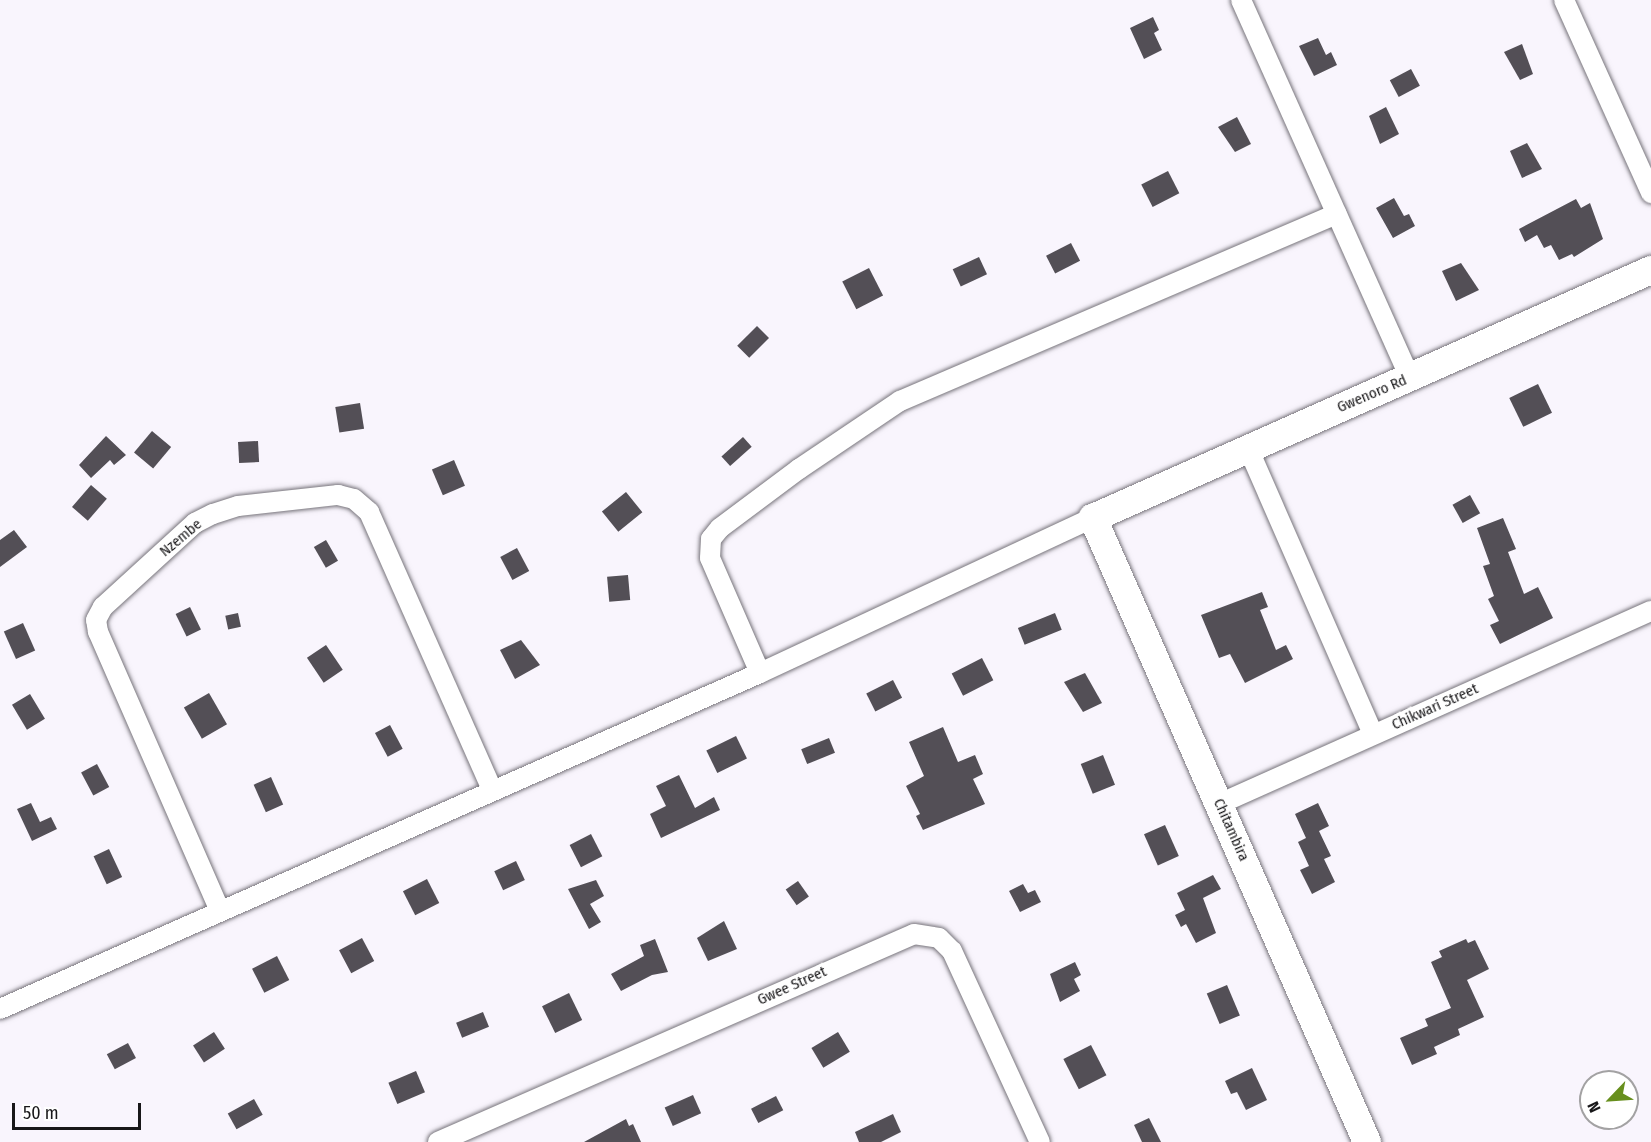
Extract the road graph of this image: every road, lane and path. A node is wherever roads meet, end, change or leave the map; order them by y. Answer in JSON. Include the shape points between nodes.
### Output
{"nodes":[{"id":1,"x":1241,"y":0,"type":"edge"},
{"id":2,"x":1564,"y":0,"type":"edge"},
{"id":3,"x":1651,"y":193,"type":"edge"},
{"id":4,"x":1337,"y":214,"type":"junction"},
{"id":5,"x":1651,"y":270,"type":"edge"},
{"id":6,"x":1410,"y":378,"type":"junction"},
{"id":7,"x":1248,"y":448,"type":"junction"},
{"id":8,"x":1093,"y":518,"type":"junction"},
{"id":9,"x":1651,"y":611,"type":"edge"},
{"id":10,"x":760,"y":673,"type":"junction"},
{"id":11,"x":1373,"y":734,"type":"junction"},
{"id":12,"x":492,"y":790,"type":"junction"},
{"id":13,"x":1219,"y":804,"type":"junction"},
{"id":14,"x":220,"y":911,"type":"junction"},
{"id":15,"x":0,"y":1009,"type":"edge"},
{"id":16,"x":438,"y":1142,"type":"edge"},
{"id":17,"x":1040,"y":1142,"type":"edge"},
{"id":18,"x":1367,"y":1142,"type":"edge"}],
"edges":[{"from":1,"to":4,"type":"street"},
{"from":2,"to":3,"type":"street"},
{"from":4,"to":6,"type":"street"},
{"from":4,"to":10,"type":"street","via":[[900,401],[720,528],[711,539],[710,558]]},
{"from":5,"to":6,"type":"street","name":"Gwenoro Rd"},
{"from":6,"to":7,"type":"street","name":"Gwenoro Rd"},
{"from":7,"to":8,"type":"street","name":"Gwenoro Rd"},
{"from":7,"to":11,"type":"street"},
{"from":8,"to":10,"type":"street"},
{"from":8,"to":13,"type":"street","name":"Chitambira"},
{"from":9,"to":11,"type":"street","name":"Chikwari Street"},
{"from":10,"to":12,"type":"street"},
{"from":11,"to":13,"type":"street","name":"Chikwari Street"},
{"from":12,"to":14,"type":"street"},
{"from":12,"to":14,"type":"street","name":"Nzembe","via":[[369,512],[354,499],[338,495],[238,506],[213,514],[187,531],[103,607],[96,620]]},
{"from":13,"to":18,"type":"street","name":"Chitambira"},
{"from":14,"to":15,"type":"street"},
{"from":16,"to":17,"type":"street","name":"Gwee Street","via":[[914,934],[939,938],[952,951]]}]}
